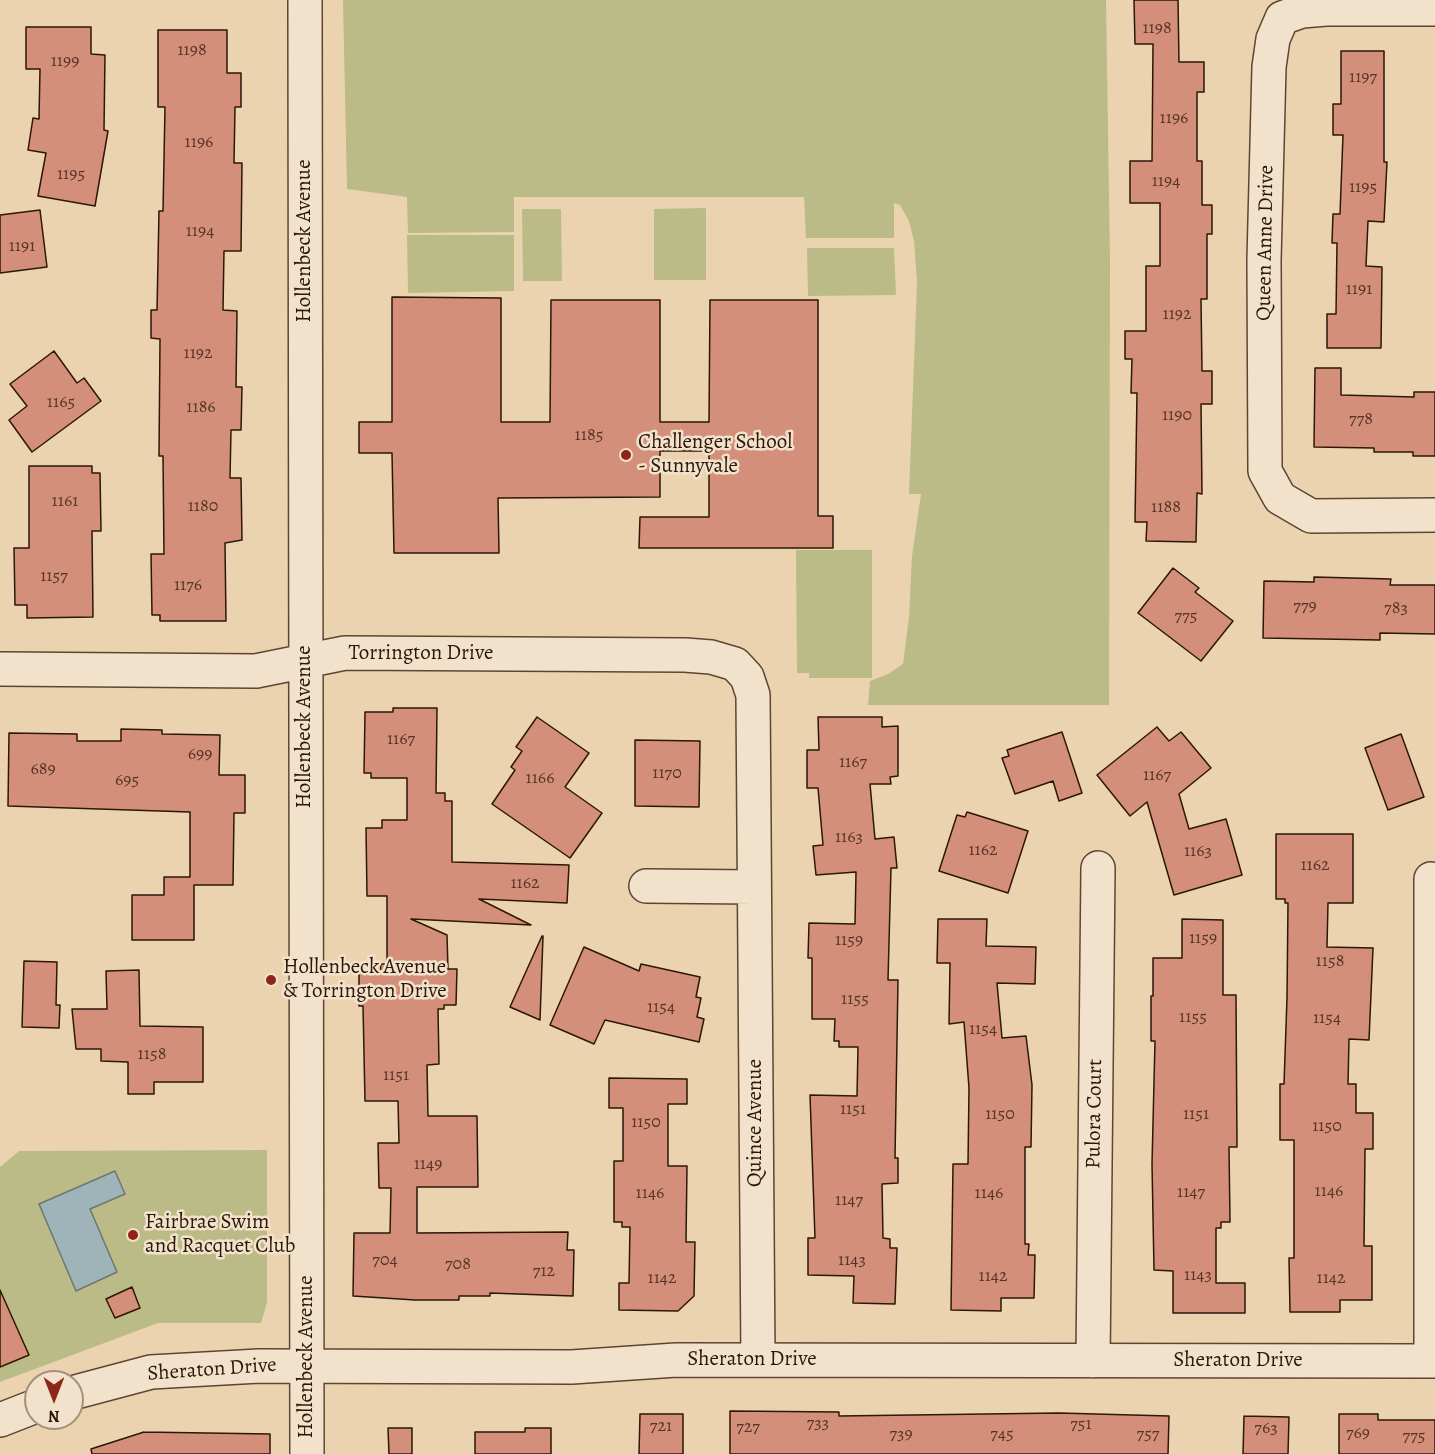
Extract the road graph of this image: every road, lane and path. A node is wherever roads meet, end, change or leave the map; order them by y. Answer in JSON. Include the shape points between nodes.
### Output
{"nodes":[{"id":1,"x":305,"y":0,"type":"edge"},
{"id":2,"x":1435,"y":9,"type":"edge"},
{"id":3,"x":1435,"y":515,"type":"edge"},
{"id":4,"x":305,"y":662,"type":"junction"},
{"id":5,"x":735,"y":664,"type":"joint"},
{"id":6,"x":0,"y":669,"type":"edge"},
{"id":7,"x":1098,"y":868,"type":"dead end"},
{"id":8,"x":1431,"y":879,"type":"dead end"},
{"id":9,"x":646,"y":886,"type":"dead end"},
{"id":10,"x":754,"y":887,"type":"junction"},
{"id":11,"x":758,"y":1360,"type":"junction"},
{"id":12,"x":1093,"y":1361,"type":"junction"},
{"id":13,"x":1433,"y":1361,"type":"edge"},
{"id":14,"x":308,"y":1366,"type":"junction"},
{"id":15,"x":84,"y":1391,"type":"edge"},
{"id":16,"x":24,"y":1411,"type":"edge"},
{"id":17,"x":0,"y":1420,"type":"edge"},
{"id":18,"x":308,"y":1454,"type":"edge"}],
"edges":[{"from":1,"to":4,"type":"street","name":"Hollenbeck Avenue"},
{"from":2,"to":3,"type":"street","name":"Queen Anne Drive","via":[[1326,9],[1282,18],[1273,39],[1269,67],[1264,260],[1265,471],[1280,498],[1311,516]]},
{"from":4,"to":5,"type":"street","name":"Torrington Drive","via":[[345,653],[423,652],[685,654]]},
{"from":4,"to":6,"type":"street","name":"Torrington Drive","via":[[256,671]]},
{"from":4,"to":14,"type":"street","name":"Hollenbeck Avenue"},
{"from":5,"to":10,"type":"street","name":"Quince Avenue","via":[[747,677],[753,695]]},
{"from":7,"to":12,"type":"street","name":"Pulora Court"},
{"from":8,"to":13,"type":"street"},
{"from":9,"to":10,"type":"street"},
{"from":10,"to":11,"type":"street","name":"Quince Avenue"},
{"from":11,"to":12,"type":"street","name":"Sheraton Drive"},
{"from":11,"to":14,"type":"street","name":"Sheraton Drive","via":[[676,1360],[572,1367]]},
{"from":12,"to":13,"type":"street","name":"Sheraton Drive"},
{"from":14,"to":15,"type":"street","name":"Sheraton Drive","via":[[151,1372]]},
{"from":14,"to":18,"type":"street","name":"Hollenbeck Avenue"},
{"from":16,"to":17,"type":"street"}]}
